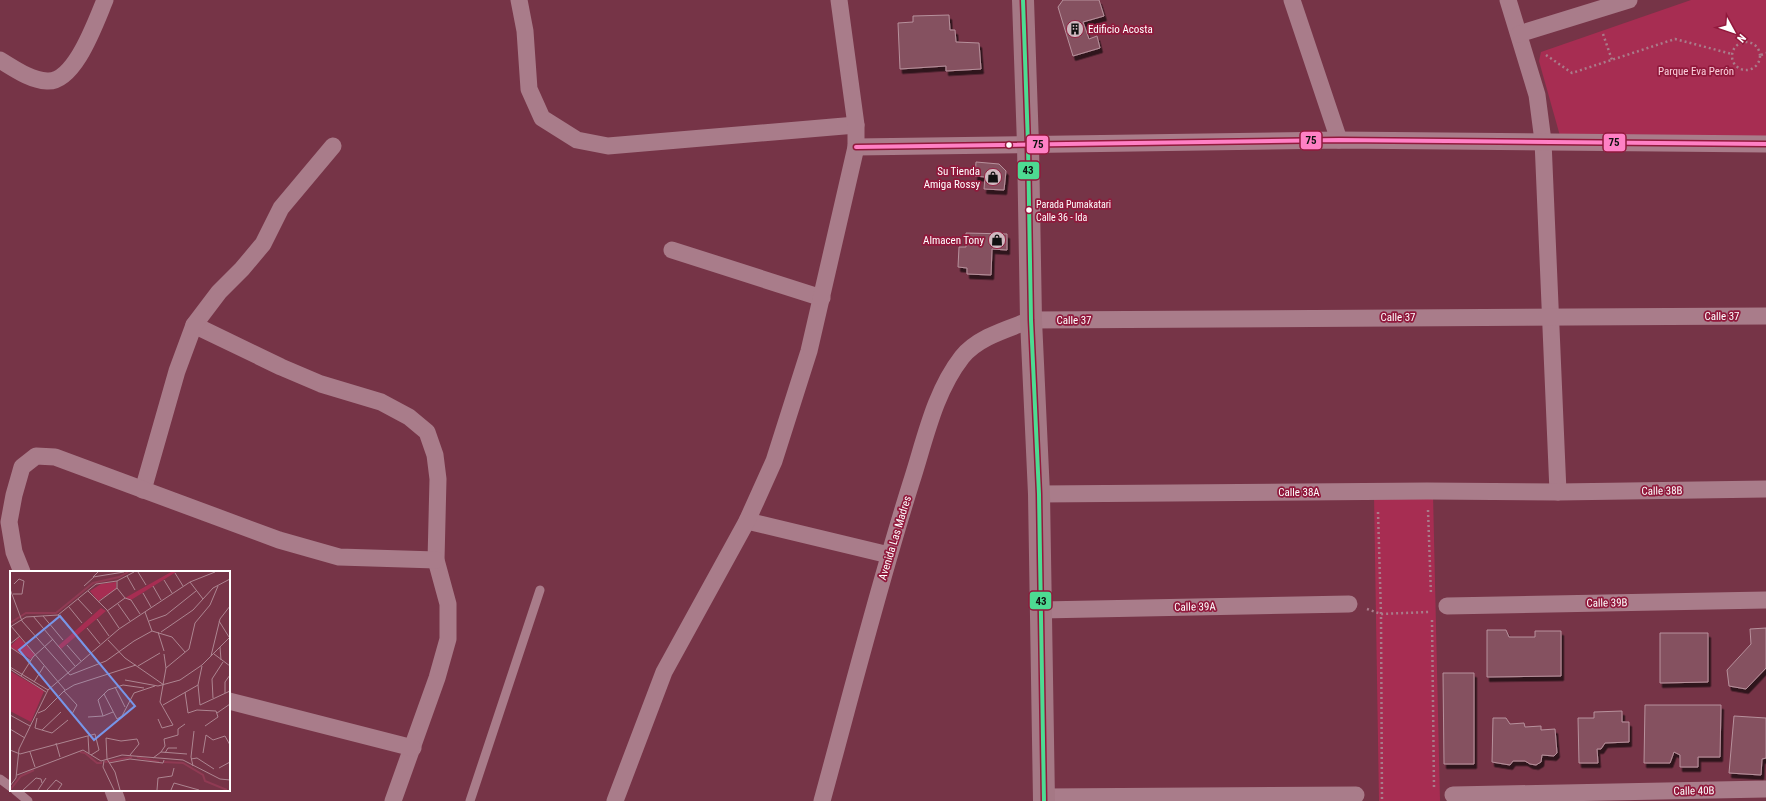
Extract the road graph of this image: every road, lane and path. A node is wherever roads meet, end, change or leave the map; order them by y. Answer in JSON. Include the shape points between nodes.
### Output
{"nodes":[{"id":1,"x":105,"y":0,"type":"edge"},
{"id":2,"x":519,"y":0,"type":"edge"},
{"id":3,"x":839,"y":0,"type":"edge"},
{"id":4,"x":1022,"y":0,"type":"edge"},
{"id":5,"x":1292,"y":0,"type":"edge"},
{"id":6,"x":1508,"y":0,"type":"edge"},
{"id":7,"x":1629,"y":0,"type":"edge"},
{"id":8,"x":1523,"y":32,"type":"junction"},
{"id":9,"x":1603,"y":34,"type":"dead end"},
{"id":10,"x":1766,"y":53,"type":"edge"},
{"id":11,"x":1732,"y":54,"type":"junction"},
{"id":12,"x":1761,"y":55,"type":"junction"},
{"id":13,"x":0,"y":60,"type":"edge"},
{"id":14,"x":1612,"y":60,"type":"junction"},
{"id":15,"x":856,"y":125,"type":"junction"},
{"id":16,"x":1339,"y":140,"type":"junction"},
{"id":17,"x":1543,"y":141,"type":"junction"},
{"id":18,"x":1766,"y":144,"type":"edge"},
{"id":19,"x":1028,"y":145,"type":"junction"},
{"id":20,"x":333,"y":146,"type":"dead end"},
{"id":21,"x":856,"y":147,"type":"junction"},
{"id":22,"x":672,"y":250,"type":"dead end"},
{"id":23,"x":822,"y":298,"type":"junction"},
{"id":24,"x":1551,"y":316,"type":"junction"},
{"id":25,"x":1766,"y":316,"type":"edge"},
{"id":26,"x":1031,"y":320,"type":"junction"},
{"id":27,"x":194,"y":325,"type":"junction"},
{"id":28,"x":1766,"y":489,"type":"edge"},
{"id":29,"x":143,"y":490,"type":"junction"},
{"id":30,"x":1428,"y":490,"type":"junction"},
{"id":31,"x":1377,"y":491,"type":"junction"},
{"id":32,"x":1558,"y":492,"type":"junction"},
{"id":33,"x":1039,"y":494,"type":"junction"},
{"id":34,"x":747,"y":521,"type":"junction"},
{"id":35,"x":888,"y":555,"type":"junction"},
{"id":36,"x":436,"y":560,"type":"junction"},
{"id":37,"x":22,"y":571,"type":"edge"},
{"id":38,"x":540,"y":590,"type":"dead end"},
{"id":39,"x":1766,"y":600,"type":"edge"},
{"id":40,"x":1349,"y":604,"type":"joint"},
{"id":41,"x":1440,"y":609,"type":"junction"},
{"id":42,"x":1041,"y":610,"type":"junction"},
{"id":43,"x":1381,"y":614,"type":"junction"},
{"id":44,"x":230,"y":701,"type":"edge"},
{"id":45,"x":413,"y":748,"type":"junction"},
{"id":46,"x":0,"y":779,"type":"edge"},
{"id":47,"x":10,"y":786,"type":"edge"},
{"id":48,"x":1766,"y":790,"type":"edge"},
{"id":49,"x":16,"y":791,"type":"edge"},
{"id":50,"x":113,"y":791,"type":"edge"},
{"id":51,"x":1434,"y":793,"type":"dead end"},
{"id":52,"x":1356,"y":795,"type":"dead end"},
{"id":53,"x":1453,"y":795,"type":"dead end"},
{"id":54,"x":1044,"y":799,"type":"edge"},
{"id":55,"x":28,"y":801,"type":"edge"},
{"id":56,"x":117,"y":801,"type":"edge"},
{"id":57,"x":393,"y":801,"type":"edge"},
{"id":58,"x":470,"y":801,"type":"edge"},
{"id":59,"x":615,"y":801,"type":"edge"},
{"id":60,"x":822,"y":801,"type":"edge"},
{"id":61,"x":1382,"y":801,"type":"edge"}],
"edges":[{"from":1,"to":13,"type":"street","via":[[80,56],[66,74],[49,82],[29,77]]},
{"from":2,"to":15,"type":"street","via":[[525,31],[529,89],[542,118],[577,140],[608,146]]},
{"from":3,"to":15,"type":"street"},
{"from":4,"to":19,"type":"main road"},
{"from":5,"to":16,"type":"street"},
{"from":6,"to":8,"type":"street"},
{"from":7,"to":8,"type":"street"},
{"from":8,"to":14,"type":"path","via":[[1545,54],[1572,73]]},
{"from":8,"to":17,"type":"street","via":[[1537,95]]},
{"from":9,"to":14,"type":"path"},
{"from":10,"to":12,"type":"path"},
{"from":11,"to":12,"type":"path","via":[[1736,46],[1748,42],[1757,46]]},
{"from":11,"to":12,"type":"path","via":[[1734,63],[1746,70],[1754,68]]},
{"from":11,"to":14,"type":"path","via":[[1675,39]]},
{"from":15,"to":21,"type":"street"},
{"from":16,"to":17,"type":"street"},
{"from":16,"to":19,"type":"street"},
{"from":17,"to":18,"type":"street"},
{"from":17,"to":24,"type":"street"},
{"from":19,"to":21,"type":"street"},
{"from":19,"to":26,"type":"main road"},
{"from":20,"to":27,"type":"street","via":[[281,208],[264,244],[219,292]]},
{"from":21,"to":23,"type":"street"},
{"from":22,"to":23,"type":"street"},
{"from":23,"to":34,"type":"street","via":[[809,351],[774,461]]},
{"from":24,"to":25,"type":"street","name":"Calle 37"},
{"from":24,"to":26,"type":"street","name":"Calle 37"},
{"from":24,"to":32,"type":"street"},
{"from":26,"to":33,"type":"main road"},
{"from":26,"to":35,"type":"street","name":"Avenida Las Madres","via":[[980,342],[963,356],[952,371],[940,392]]},
{"from":27,"to":29,"type":"street","via":[[177,371]]},
{"from":27,"to":36,"type":"street","via":[[321,384],[381,402],[427,432],[435,454],[438,479]]},
{"from":28,"to":32,"type":"street","name":"Calle 38B"},
{"from":29,"to":36,"type":"street","via":[[279,540],[339,557]]},
{"from":29,"to":37,"type":"street","via":[[55,457],[36,456],[22,467],[9,522],[14,552]]},
{"from":30,"to":31,"type":"street","name":"Calle 38A"},
{"from":30,"to":32,"type":"street","name":"Calle 38A"},
{"from":30,"to":41,"type":"path"},
{"from":31,"to":33,"type":"street","name":"Calle 38A"},
{"from":31,"to":43,"type":"path"},
{"from":33,"to":42,"type":"main road"},
{"from":34,"to":35,"type":"street"},
{"from":34,"to":59,"type":"street","via":[[664,672]]},
{"from":35,"to":60,"type":"street","name":"Avenida Las Madres"},
{"from":36,"to":45,"type":"street","via":[[448,604],[448,639]]},
{"from":38,"to":58,"type":"lane"},
{"from":39,"to":41,"type":"street","name":"Calle 39B"},
{"from":40,"to":42,"type":"street","name":"Calle 39A"},
{"from":40,"to":43,"type":"path"},
{"from":41,"to":43,"type":"path"},
{"from":41,"to":51,"type":"path"},
{"from":42,"to":54,"type":"main road"},
{"from":43,"to":61,"type":"path"},
{"from":44,"to":45,"type":"street"},
{"from":45,"to":57,"type":"street"},
{"from":46,"to":47,"type":"lane"},
{"from":48,"to":53,"type":"street","name":"Calle 40B"},
{"from":49,"to":55,"type":"lane"},
{"from":50,"to":56,"type":"street"},
{"from":52,"to":54,"type":"street"}]}
